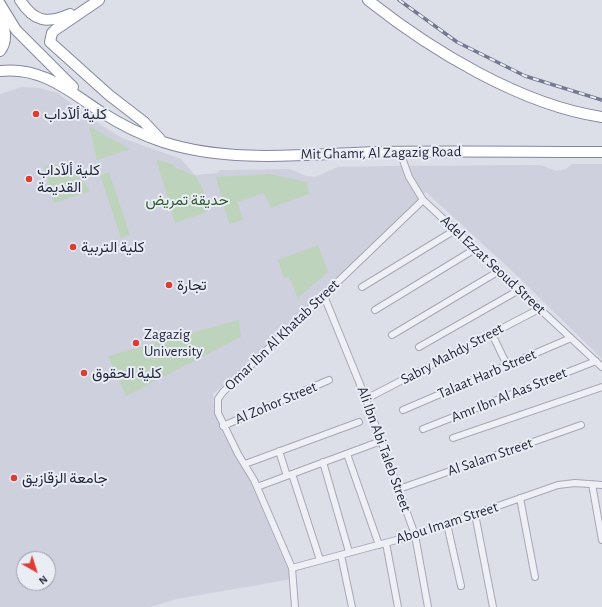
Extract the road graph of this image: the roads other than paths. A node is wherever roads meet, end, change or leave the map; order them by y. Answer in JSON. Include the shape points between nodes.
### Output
{"nodes":[{"id":1,"x":368,"y":0,"type":"edge"},
{"id":2,"x":21,"y":1,"type":"edge"},
{"id":3,"x":94,"y":3,"type":"edge"},
{"id":4,"x":1,"y":10,"type":"edge"},
{"id":5,"x":0,"y":51,"type":"edge"},
{"id":6,"x":0,"y":71,"type":"edge"},
{"id":7,"x":88,"y":103,"type":"junction"},
{"id":8,"x":601,"y":117,"type":"edge"},
{"id":9,"x":162,"y":142,"type":"junction"},
{"id":10,"x":400,"y":152,"type":"junction"},
{"id":11,"x":602,"y":152,"type":"edge"},
{"id":12,"x":423,"y":200,"type":"junction"},
{"id":13,"x":455,"y":230,"type":"junction"},
{"id":14,"x":475,"y":249,"type":"junction"},
{"id":15,"x":499,"y":271,"type":"junction"},
{"id":16,"x":362,"y":287,"type":"dead end"},
{"id":17,"x":519,"y":290,"type":"junction"},
{"id":18,"x":324,"y":296,"type":"junction"},
{"id":19,"x":539,"y":309,"type":"junction"},
{"id":20,"x":375,"y":310,"type":"dead end"},
{"id":21,"x":492,"y":334,"type":"junction"},
{"id":22,"x":392,"y":335,"type":"dead end"},
{"id":23,"x":571,"y":338,"type":"junction"},
{"id":24,"x":419,"y":347,"type":"dead end"},
{"id":25,"x":596,"y":361,"type":"junction"},
{"id":26,"x":507,"y":365,"type":"junction"},
{"id":27,"x":602,"y":367,"type":"edge"},
{"id":28,"x":329,"y":380,"type":"dead end"},
{"id":29,"x":602,"y":387,"type":"edge"},
{"id":30,"x":366,"y":400,"type":"junction"},
{"id":31,"x":403,"y":410,"type":"dead end"},
{"id":32,"x":359,"y":422,"type":"dead end"},
{"id":33,"x":581,"y":425,"type":"dead end"},
{"id":34,"x":223,"y":426,"type":"junction"},
{"id":35,"x":423,"y":429,"type":"dead end"},
{"id":36,"x":453,"y":438,"type":"dead end"},
{"id":37,"x":381,"y":441,"type":"junction"},
{"id":38,"x":279,"y":451,"type":"junction"},
{"id":39,"x":347,"y":454,"type":"junction"},
{"id":40,"x":323,"y":462,"type":"junction"},
{"id":41,"x":245,"y":464,"type":"junction"},
{"id":42,"x":289,"y":475,"type":"junction"},
{"id":43,"x":592,"y":484,"type":"junction"},
{"id":44,"x":602,"y":485,"type":"edge"},
{"id":45,"x":257,"y":487,"type":"junction"},
{"id":46,"x":399,"y":489,"type":"junction"},
{"id":47,"x":520,"y":498,"type":"junction"},
{"id":48,"x":475,"y":514,"type":"junction"},
{"id":49,"x":446,"y":524,"type":"junction"},
{"id":50,"x":415,"y":535,"type":"junction"},
{"id":51,"x":602,"y":540,"type":"edge"},
{"id":52,"x":386,"y":543,"type":"junction"},
{"id":53,"x":379,"y":545,"type":"junction"},
{"id":54,"x":349,"y":552,"type":"junction"},
{"id":55,"x":341,"y":555,"type":"junction"},
{"id":56,"x":320,"y":560,"type":"junction"},
{"id":57,"x":292,"y":568,"type":"junction"},
{"id":58,"x":534,"y":577,"type":"dead end"},
{"id":59,"x":461,"y":586,"type":"dead end"},
{"id":60,"x":295,"y":607,"type":"edge"},
{"id":61,"x":352,"y":607,"type":"edge"},
{"id":62,"x":398,"y":607,"type":"edge"},
{"id":63,"x":428,"y":607,"type":"edge"},
{"id":64,"x":493,"y":607,"type":"edge"}],
"edges":[{"from":1,"to":8,"type":"highway","via":[[421,38],[486,77],[547,102]]},
{"from":2,"to":3,"type":"highway","via":[[32,14],[49,21]]},
{"from":3,"to":9,"type":"highway","via":[[55,30],[50,42],[144,122]]},
{"from":4,"to":5,"type":"highway","via":[[6,37]]},
{"from":4,"to":7,"type":"highway","via":[[25,39]]},
{"from":6,"to":7,"type":"highway","via":[[21,70],[40,74],[58,82]]},
{"from":7,"to":9,"type":"highway","name":"Mit Ghamr, Al Zagazig Road","via":[[129,128]]},
{"from":9,"to":10,"type":"highway","name":"Mit Ghamr, Al Zagazig Road","via":[[232,155]]},
{"from":10,"to":11,"type":"highway","name":"Mit Ghamr, Al Zagazig Road"},
{"from":10,"to":12,"type":"street","name":"Adel Ezzat Seoud Street","via":[[409,177]]},
{"from":12,"to":13,"type":"street","name":"Adel Ezzat Seoud Street"},
{"from":12,"to":18,"type":"street","name":"Omar Ibn Al Khatab Street"},
{"from":13,"to":14,"type":"street","name":"Adel Ezzat Seoud Street"},
{"from":13,"to":16,"type":"street"},
{"from":14,"to":15,"type":"street","name":"Adel Ezzat Seoud Street"},
{"from":14,"to":20,"type":"street"},
{"from":15,"to":17,"type":"street","name":"Adel Ezzat Seoud Street"},
{"from":15,"to":22,"type":"street"},
{"from":17,"to":19,"type":"street","name":"Adel Ezzat Seoud Street"},
{"from":17,"to":24,"type":"street"},
{"from":18,"to":30,"type":"street","name":"Ali Ibn Abi Taleb Street"},
{"from":18,"to":34,"type":"street","name":"Omar Ibn Al Khatab Street","via":[[220,395],[217,409]]},
{"from":19,"to":21,"type":"street","name":"Sabry Mahdy Street"},
{"from":19,"to":23,"type":"street","name":"Adel Ezzat Seoud Street"},
{"from":21,"to":26,"type":"street"},
{"from":21,"to":30,"type":"street","name":"Sabry Mahdy Street"},
{"from":23,"to":25,"type":"street","name":"Adel Ezzat Seoud Street"},
{"from":23,"to":26,"type":"street","name":"Talaat Harb Street"},
{"from":25,"to":27,"type":"street","name":"Adel Ezzat Seoud Street"},
{"from":25,"to":35,"type":"street","name":"Amr Ibn Al Aas Street"},
{"from":26,"to":31,"type":"street","name":"Talaat Harb Street"},
{"from":28,"to":34,"type":"street","name":"Al Zohor Street"},
{"from":29,"to":36,"type":"street"},
{"from":30,"to":37,"type":"street","name":"Ali Ibn Abi Taleb Street"},
{"from":32,"to":38,"type":"street"},
{"from":33,"to":46,"type":"street","name":"Al Salam Street"},
{"from":34,"to":41,"type":"street","name":"Omar Ibn Al Khatab Street"},
{"from":37,"to":39,"type":"street"},
{"from":37,"to":46,"type":"street","name":"Ali Ibn Abi Taleb Street"},
{"from":38,"to":41,"type":"street"},
{"from":38,"to":42,"type":"street"},
{"from":39,"to":40,"type":"street"},
{"from":39,"to":53,"type":"street"},
{"from":40,"to":42,"type":"street"},
{"from":40,"to":54,"type":"street"},
{"from":41,"to":45,"type":"street","name":"Omar Ibn Al Khatab Street"},
{"from":42,"to":45,"type":"street"},
{"from":42,"to":56,"type":"street"},
{"from":43,"to":44,"type":"street","name":"Abou Imam Street"},
{"from":43,"to":47,"type":"street","name":"Abou Imam Street","via":[[566,483]]},
{"from":43,"to":51,"type":"street"},
{"from":45,"to":57,"type":"street","name":"Omar Ibn Al Khatab Street"},
{"from":46,"to":50,"type":"street","name":"Ali Ibn Abi Taleb Street"},
{"from":47,"to":48,"type":"street","name":"Abou Imam Street"},
{"from":47,"to":58,"type":"street"},
{"from":48,"to":49,"type":"street","name":"Abou Imam Street"},
{"from":48,"to":64,"type":"street"},
{"from":49,"to":50,"type":"street","name":"Abou Imam Street"},
{"from":49,"to":59,"type":"street"},
{"from":50,"to":52,"type":"street","name":"Abou Imam Street"},
{"from":50,"to":63,"type":"street","name":"Ali Ibn Abi Taleb Street"},
{"from":52,"to":53,"type":"street","name":"Abou Imam Street"},
{"from":52,"to":62,"type":"street"},
{"from":53,"to":54,"type":"street","name":"Abou Imam Street"},
{"from":54,"to":55,"type":"street","name":"Abou Imam Street"},
{"from":55,"to":56,"type":"street","name":"Abou Imam Street"},
{"from":55,"to":61,"type":"street"},
{"from":56,"to":57,"type":"street","name":"Abou Imam Street"},
{"from":57,"to":60,"type":"street","name":"Omar Ibn Al Khatab Street"}]}
